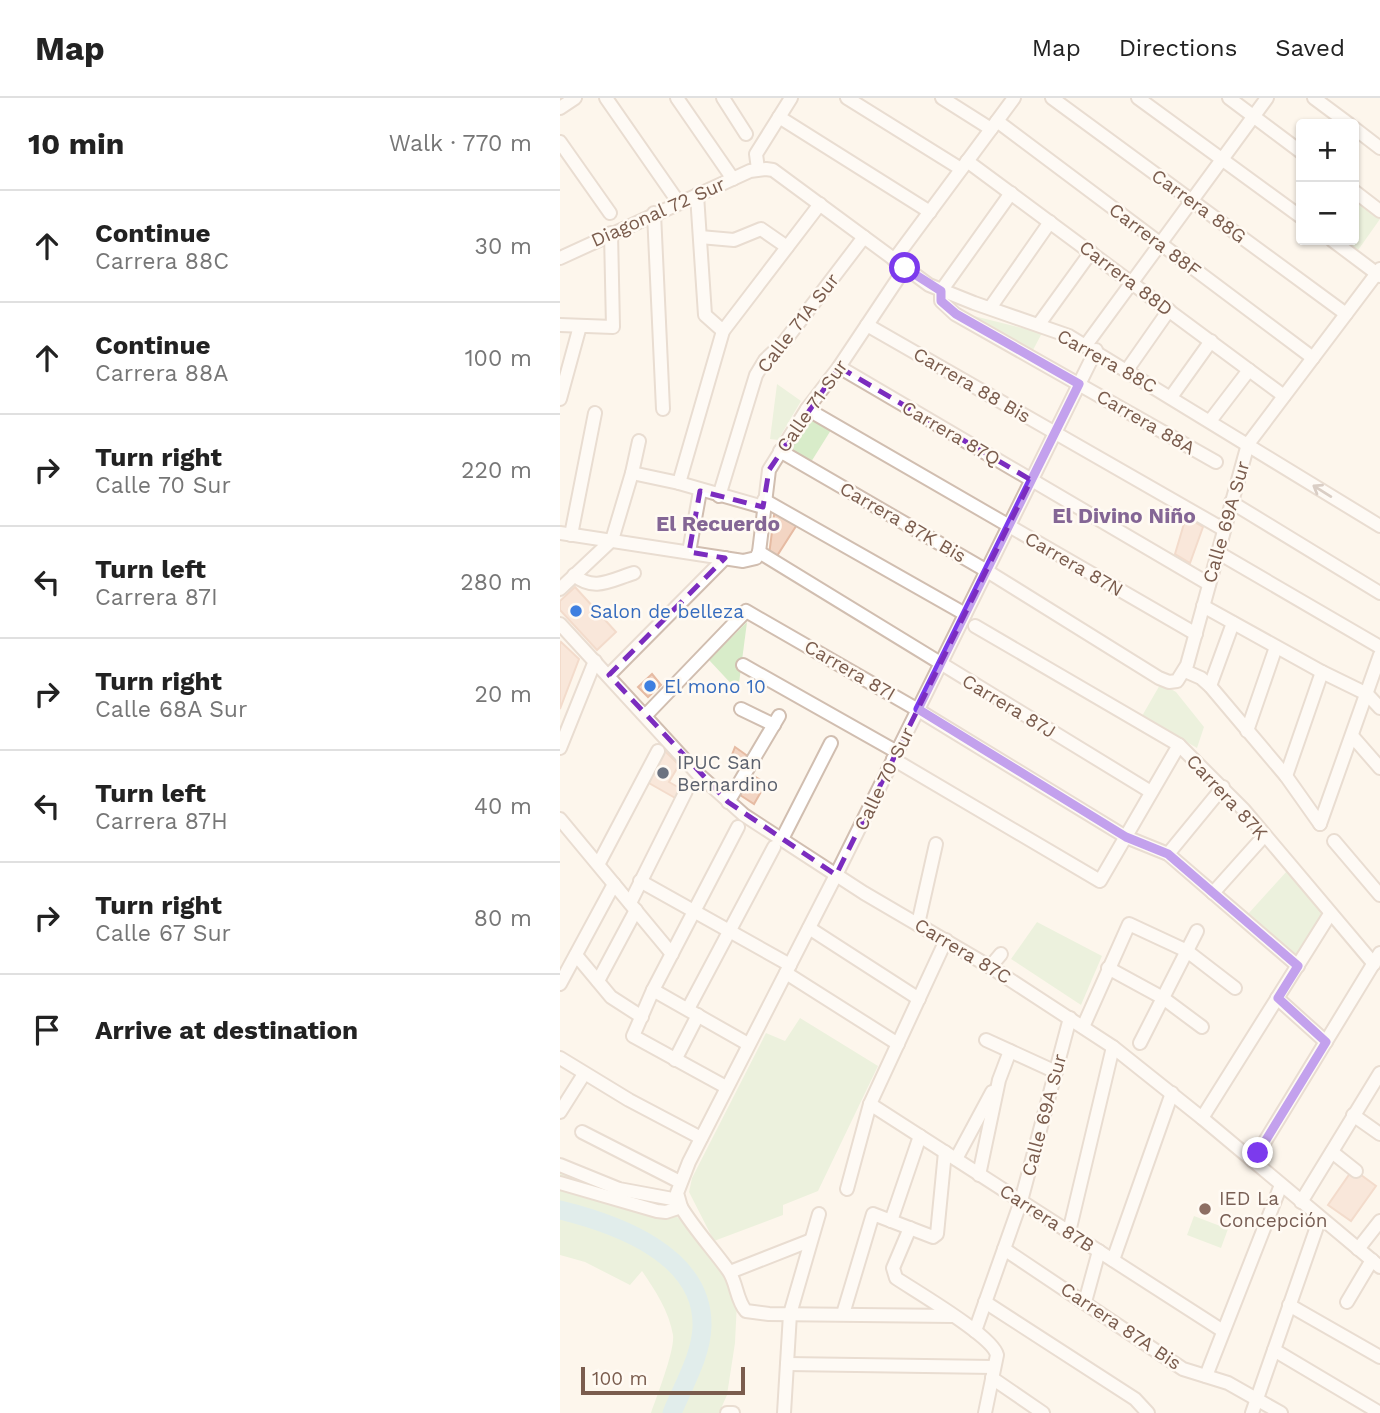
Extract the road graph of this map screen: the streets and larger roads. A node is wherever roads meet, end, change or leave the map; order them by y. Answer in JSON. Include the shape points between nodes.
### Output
{"nodes":[{"id":1,"x":575,"y":98,"type":"edge"},
{"id":2,"x":606,"y":98,"type":"edge"},
{"id":3,"x":677,"y":98,"type":"edge"},
{"id":4,"x":791,"y":98,"type":"edge"},
{"id":5,"x":847,"y":98,"type":"edge"},
{"id":6,"x":942,"y":98,"type":"edge"},
{"id":7,"x":1014,"y":98,"type":"edge"},
{"id":8,"x":1052,"y":98,"type":"edge"},
{"id":9,"x":1139,"y":98,"type":"edge"},
{"id":10,"x":1229,"y":98,"type":"edge"},
{"id":11,"x":1267,"y":98,"type":"edge"},
{"id":12,"x":1314,"y":98,"type":"edge"},
{"id":13,"x":725,"y":99,"type":"edge"},
{"id":14,"x":560,"y":108,"type":"edge"},
{"id":15,"x":1253,"y":116,"type":"junction"},
{"id":16,"x":779,"y":117,"type":"junction"},
{"id":17,"x":1342,"y":119,"type":"edge"},
{"id":18,"x":994,"y":125,"type":"junction"},
{"id":19,"x":1359,"y":132,"type":"edge"},
{"id":20,"x":746,"y":134,"type":"dead end"},
{"id":21,"x":560,"y":142,"type":"edge"},
{"id":22,"x":1296,"y":148,"type":"edge"},
{"id":23,"x":1380,"y":148,"type":"edge"},
{"id":24,"x":1222,"y":159,"type":"junction"},
{"id":25,"x":964,"y":165,"type":"junction"},
{"id":26,"x":758,"y":169,"type":"junction"},
{"id":27,"x":733,"y":179,"type":"junction"},
{"id":28,"x":1011,"y":193,"type":"junction"},
{"id":29,"x":697,"y":195,"type":"junction"},
{"id":30,"x":1359,"y":195,"type":"edge"},
{"id":31,"x":1192,"y":201,"type":"junction"},
{"id":32,"x":679,"y":203,"type":"junction"},
{"id":33,"x":820,"y":204,"type":"junction"},
{"id":34,"x":1380,"y":211,"type":"edge"},
{"id":35,"x":930,"y":212,"type":"junction"},
{"id":36,"x":610,"y":213,"type":"dead end"},
{"id":37,"x":1296,"y":213,"type":"edge"},
{"id":38,"x":654,"y":214,"type":"junction"},
{"id":39,"x":1050,"y":222,"type":"junction"},
{"id":40,"x":611,"y":233,"type":"junction"},
{"id":41,"x":700,"y":237,"type":"junction"},
{"id":42,"x":864,"y":237,"type":"junction"},
{"id":43,"x":1160,"y":244,"type":"junction"},
{"id":44,"x":1339,"y":245,"type":"edge"},
{"id":45,"x":787,"y":247,"type":"junction"},
{"id":46,"x":1091,"y":252,"type":"junction"},
{"id":47,"x":560,"y":258,"type":"edge"},
{"id":48,"x":900,"y":264,"type":"junction"},
{"id":49,"x":1379,"y":273,"type":"edge"},
{"id":50,"x":1132,"y":282,"type":"junction"},
{"id":51,"x":941,"y":291,"type":"junction"},
{"id":52,"x":990,"y":308,"type":"junction"},
{"id":53,"x":1169,"y":310,"type":"junction"},
{"id":54,"x":1346,"y":314,"type":"junction"},
{"id":55,"x":1039,"y":324,"type":"junction"},
{"id":56,"x":560,"y":325,"type":"edge"},
{"id":57,"x":867,"y":325,"type":"junction"},
{"id":58,"x":580,"y":326,"type":"junction"},
{"id":59,"x":723,"y":331,"type":"junction"},
{"id":60,"x":1211,"y":341,"type":"junction"},
{"id":61,"x":1091,"y":348,"type":"junction"},
{"id":62,"x":1312,"y":358,"type":"junction"},
{"id":63,"x":839,"y":367,"type":"junction"},
{"id":64,"x":1127,"y":370,"type":"junction"},
{"id":65,"x":1250,"y":370,"type":"junction"},
{"id":66,"x":1079,"y":384,"type":"junction"},
{"id":67,"x":1284,"y":396,"type":"junction"},
{"id":68,"x":1171,"y":397,"type":"junction"},
{"id":69,"x":560,"y":399,"type":"edge"},
{"id":70,"x":663,"y":409,"type":"dead end"},
{"id":71,"x":807,"y":409,"type":"junction"},
{"id":72,"x":595,"y":413,"type":"dead end"},
{"id":73,"x":1210,"y":421,"type":"junction"},
{"id":74,"x":1055,"y":433,"type":"junction"},
{"id":75,"x":639,"y":440,"type":"dead end"},
{"id":76,"x":1248,"y":444,"type":"junction"},
{"id":77,"x":780,"y":451,"type":"junction"},
{"id":78,"x":1216,"y":462,"type":"dead end"},
{"id":79,"x":632,"y":473,"type":"junction"},
{"id":80,"x":1031,"y":480,"type":"junction"},
{"id":81,"x":679,"y":484,"type":"junction"},
{"id":82,"x":700,"y":491,"type":"junction"},
{"id":83,"x":719,"y":496,"type":"junction"},
{"id":84,"x":1231,"y":502,"type":"junction"},
{"id":85,"x":764,"y":503,"type":"junction"},
{"id":86,"x":1009,"y":526,"type":"junction"},
{"id":87,"x":1380,"y":526,"type":"edge"},
{"id":88,"x":1223,"y":529,"type":"junction"},
{"id":89,"x":566,"y":534,"type":"edge"},
{"id":90,"x":612,"y":540,"type":"junction"},
{"id":91,"x":689,"y":552,"type":"junction"},
{"id":92,"x":1217,"y":552,"type":"junction"},
{"id":93,"x":758,"y":555,"type":"junction"},
{"id":94,"x":725,"y":558,"type":"junction"},
{"id":95,"x":987,"y":571,"type":"junction"},
{"id":96,"x":634,"y":573,"type":"dead end"},
{"id":97,"x":574,"y":575,"type":"junction"},
{"id":98,"x":1209,"y":584,"type":"junction"},
{"id":99,"x":560,"y":589,"type":"edge"},
{"id":100,"x":1380,"y":593,"type":"edge"},
{"id":101,"x":1203,"y":606,"type":"junction"},
{"id":102,"x":965,"y":614,"type":"junction"},
{"id":103,"x":1233,"y":623,"type":"junction"},
{"id":104,"x":560,"y":624,"type":"edge"},
{"id":105,"x":975,"y":626,"type":"dead end"},
{"id":106,"x":1196,"y":634,"type":"junction"},
{"id":107,"x":1276,"y":647,"type":"junction"},
{"id":108,"x":1380,"y":647,"type":"edge"},
{"id":109,"x":1380,"y":655,"type":"edge"},
{"id":110,"x":595,"y":661,"type":"junction"},
{"id":111,"x":743,"y":665,"type":"dead end"},
{"id":112,"x":940,"y":665,"type":"junction"},
{"id":113,"x":1185,"y":671,"type":"junction"},
{"id":114,"x":1322,"y":672,"type":"junction"},
{"id":115,"x":609,"y":675,"type":"junction"},
{"id":116,"x":1210,"y":686,"type":"junction"},
{"id":117,"x":1367,"y":694,"type":"junction"},
{"id":118,"x":1380,"y":708,"type":"edge"},
{"id":119,"x":741,"y":709,"type":"dead end"},
{"id":120,"x":918,"y":709,"type":"junction"},
{"id":121,"x":646,"y":715,"type":"junction"},
{"id":122,"x":1247,"y":731,"type":"junction"},
{"id":123,"x":1353,"y":737,"type":"junction"},
{"id":124,"x":831,"y":743,"type":"dead end"},
{"id":125,"x":1179,"y":745,"type":"junction"},
{"id":126,"x":560,"y":748,"type":"edge"},
{"id":127,"x":658,"y":751,"type":"dead end"},
{"id":128,"x":895,"y":755,"type":"junction"},
{"id":129,"x":1380,"y":768,"type":"edge"},
{"id":130,"x":1286,"y":776,"type":"junction"},
{"id":131,"x":1223,"y":787,"type":"junction"},
{"id":132,"x":687,"y":791,"type":"dead end"},
{"id":133,"x":1152,"y":792,"type":"junction"},
{"id":134,"x":728,"y":802,"type":"junction"},
{"id":135,"x":560,"y":819,"type":"edge"},
{"id":136,"x":738,"y":827,"type":"dead end"},
{"id":137,"x":1264,"y":836,"type":"junction"},
{"id":138,"x":1126,"y":837,"type":"junction"},
{"id":139,"x":1334,"y":841,"type":"dead end"},
{"id":140,"x":778,"y":843,"type":"junction"},
{"id":141,"x":936,"y":844,"type":"dead end"},
{"id":142,"x":1168,"y":854,"type":"junction"},
{"id":143,"x":599,"y":863,"type":"junction"},
{"id":144,"x":836,"y":874,"type":"junction"},
{"id":145,"x":640,"y":881,"type":"junction"},
{"id":146,"x":614,"y":884,"type":"junction"},
{"id":147,"x":1213,"y":893,"type":"junction"},
{"id":148,"x":1380,"y":895,"type":"edge"},
{"id":149,"x":633,"y":906,"type":"junction"},
{"id":150,"x":694,"y":911,"type":"junction"},
{"id":151,"x":1331,"y":914,"type":"junction"},
{"id":152,"x":918,"y":923,"type":"junction"},
{"id":153,"x":808,"y":928,"type":"junction"},
{"id":154,"x":729,"y":931,"type":"junction"},
{"id":155,"x":1197,"y":931,"type":"dead end"},
{"id":156,"x":946,"y":940,"type":"junction"},
{"id":157,"x":1186,"y":951,"type":"junction"},
{"id":158,"x":673,"y":954,"type":"junction"},
{"id":159,"x":1001,"y":954,"type":"dead end"},
{"id":160,"x":576,"y":955,"type":"junction"},
{"id":161,"x":1377,"y":959,"type":"edge"},
{"id":162,"x":1298,"y":966,"type":"junction"},
{"id":163,"x":990,"y":967,"type":"junction"},
{"id":164,"x":1108,"y":968,"type":"junction"},
{"id":165,"x":788,"y":969,"type":"junction"},
{"id":166,"x":598,"y":981,"type":"junction"},
{"id":167,"x":560,"y":984,"type":"edge"},
{"id":168,"x":1235,"y":988,"type":"dead end"},
{"id":169,"x":653,"y":990,"type":"junction"},
{"id":170,"x":1163,"y":998,"type":"junction"},
{"id":171,"x":1278,"y":998,"type":"junction"},
{"id":172,"x":919,"y":999,"type":"junction"},
{"id":173,"x":693,"y":1012,"type":"junction"},
{"id":174,"x":642,"y":1017,"type":"junction"},
{"id":175,"x":1070,"y":1018,"type":"junction"},
{"id":176,"x":1083,"y":1027,"type":"junction"},
{"id":177,"x":1202,"y":1027,"type":"dead end"},
{"id":178,"x":986,"y":1040,"type":"dead end"},
{"id":179,"x":1326,"y":1042,"type":"junction"},
{"id":180,"x":1140,"y":1043,"type":"dead end"},
{"id":181,"x":748,"y":1044,"type":"junction"},
{"id":182,"x":898,"y":1044,"type":"junction"},
{"id":183,"x":1113,"y":1047,"type":"junction"},
{"id":184,"x":1010,"y":1051,"type":"junction"},
{"id":185,"x":560,"y":1058,"type":"edge"},
{"id":186,"x":675,"y":1060,"type":"junction"},
{"id":187,"x":1056,"y":1072,"type":"junction"},
{"id":188,"x":1380,"y":1073,"type":"edge"},
{"id":189,"x":584,"y":1074,"type":"junction"},
{"id":190,"x":999,"y":1080,"type":"junction"},
{"id":191,"x":726,"y":1087,"type":"junction"},
{"id":192,"x":1172,"y":1093,"type":"junction"},
{"id":193,"x":870,"y":1104,"type":"junction"},
{"id":194,"x":560,"y":1112,"type":"edge"},
{"id":195,"x":1353,"y":1115,"type":"junction"},
{"id":196,"x":1202,"y":1118,"type":"junction"},
{"id":197,"x":582,"y":1132,"type":"dead end"},
{"id":198,"x":1380,"y":1133,"type":"edge"},
{"id":199,"x":920,"y":1136,"type":"junction"},
{"id":200,"x":701,"y":1138,"type":"junction"},
{"id":201,"x":944,"y":1152,"type":"junction"},
{"id":202,"x":1332,"y":1152,"type":"junction"},
{"id":203,"x":956,"y":1159,"type":"junction"},
{"id":204,"x":1253,"y":1161,"type":"junction"},
{"id":205,"x":560,"y":1165,"type":"edge"},
{"id":206,"x":1356,"y":1171,"type":"dead end"},
{"id":207,"x":979,"y":1175,"type":"junction"},
{"id":208,"x":680,"y":1182,"type":"junction"},
{"id":209,"x":560,"y":1184,"type":"edge"},
{"id":210,"x":1281,"y":1185,"type":"junction"},
{"id":211,"x":847,"y":1189,"type":"dead end"},
{"id":212,"x":1021,"y":1201,"type":"junction"},
{"id":213,"x":1301,"y":1202,"type":"junction"},
{"id":214,"x":680,"y":1204,"type":"junction"},
{"id":215,"x":819,"y":1214,"type":"dead end"},
{"id":216,"x":1320,"y":1218,"type":"junction"},
{"id":217,"x":891,"y":1221,"type":"junction"},
{"id":218,"x":1380,"y":1221,"type":"edge"},
{"id":219,"x":910,"y":1228,"type":"junction"},
{"id":220,"x":1069,"y":1232,"type":"junction"},
{"id":221,"x":809,"y":1241,"type":"junction"},
{"id":222,"x":1004,"y":1249,"type":"junction"},
{"id":223,"x":1358,"y":1249,"type":"junction"},
{"id":224,"x":1099,"y":1251,"type":"junction"},
{"id":225,"x":1113,"y":1261,"type":"junction"},
{"id":226,"x":1376,"y":1264,"type":"edge"},
{"id":227,"x":730,"y":1272,"type":"junction"},
{"id":228,"x":1085,"y":1302,"type":"junction"},
{"id":229,"x":1347,"y":1302,"type":"dead end"},
{"id":230,"x":985,"y":1303,"type":"junction"},
{"id":231,"x":1289,"y":1305,"type":"junction"},
{"id":232,"x":790,"y":1314,"type":"junction"},
{"id":233,"x":844,"y":1314,"type":"junction"},
{"id":234,"x":953,"y":1316,"type":"junction"},
{"id":235,"x":975,"y":1331,"type":"junction"},
{"id":236,"x":1223,"y":1331,"type":"junction"},
{"id":237,"x":1274,"y":1350,"type":"junction"},
{"id":238,"x":1380,"y":1357,"type":"edge"},
{"id":239,"x":787,"y":1364,"type":"junction"},
{"id":240,"x":995,"y":1367,"type":"junction"},
{"id":241,"x":1206,"y":1376,"type":"junction"},
{"id":242,"x":1257,"y":1399,"type":"junction"},
{"id":243,"x":727,"y":1413,"type":"edge"},
{"id":244,"x":733,"y":1413,"type":"edge"},
{"id":245,"x":784,"y":1413,"type":"edge"},
{"id":246,"x":985,"y":1413,"type":"edge"},
{"id":247,"x":1043,"y":1413,"type":"edge"},
{"id":248,"x":1148,"y":1413,"type":"edge"},
{"id":249,"x":1251,"y":1413,"type":"edge"},
{"id":250,"x":1280,"y":1413,"type":"edge"},
{"id":251,"x":1380,"y":1413,"type":"edge"}],
"edges":[{"from":1,"to":14,"type":"street"},
{"from":2,"to":32,"type":"street"},
{"from":3,"to":27,"type":"street"},
{"from":4,"to":16,"type":"street"},
{"from":5,"to":25,"type":"street","name":"Carrera 88D"},
{"from":6,"to":18,"type":"street","name":"Carrera 88F"},
{"from":7,"to":18,"type":"street","name":"Calle 71 Sur"},
{"from":8,"to":31,"type":"street","name":"Carrera 88G"},
{"from":9,"to":24,"type":"street"},
{"from":10,"to":15,"type":"street"},
{"from":11,"to":15,"type":"street","name":"Calle 70 Sur"},
{"from":12,"to":17,"type":"street"},
{"from":13,"to":20,"type":"street"},
{"from":15,"to":22,"type":"street"},
{"from":15,"to":24,"type":"street","name":"Calle 70 Sur"},
{"from":16,"to":26,"type":"street","via":[[756,154]]},
{"from":16,"to":35,"type":"street"},
{"from":18,"to":25,"type":"street","name":"Calle 71 Sur"},
{"from":18,"to":43,"type":"street","name":"Carrera 88F"},
{"from":19,"to":23,"type":"street"},
{"from":21,"to":36,"type":"street"},
{"from":24,"to":31,"type":"street","name":"Calle 70 Sur"},
{"from":24,"to":37,"type":"street"},
{"from":25,"to":28,"type":"street","name":"Carrera 88D"},
{"from":25,"to":35,"type":"street","name":"Calle 71 Sur"},
{"from":26,"to":27,"type":"street","name":"Diagonal 72 Sur"},
{"from":26,"to":33,"type":"street","name":"Carrera 88C","via":[[781,174]]},
{"from":27,"to":29,"type":"street","name":"Diagonal 72 Sur"},
{"from":28,"to":39,"type":"street","name":"Carrera 88D"},
{"from":28,"to":51,"type":"street"},
{"from":29,"to":32,"type":"street","name":"Diagonal 72 Sur"},
{"from":29,"to":41,"type":"street"},
{"from":30,"to":34,"type":"street"},
{"from":31,"to":43,"type":"street","name":"Calle 70 Sur"},
{"from":31,"to":54,"type":"street","name":"Carrera 88G"},
{"from":32,"to":38,"type":"street","name":"Diagonal 72 Sur"},
{"from":33,"to":42,"type":"street","name":"Carrera 88C"},
{"from":33,"to":45,"type":"street"},
{"from":35,"to":48,"type":"street","name":"Calle 71 Sur"},
{"from":38,"to":40,"type":"street","name":"Diagonal 72 Sur"},
{"from":38,"to":70,"type":"street"},
{"from":39,"to":46,"type":"street","name":"Carrera 88D"},
{"from":39,"to":52,"type":"street"},
{"from":40,"to":47,"type":"street","name":"Diagonal 72 Sur"},
{"from":40,"to":58,"type":"street","via":[[613,327]]},
{"from":41,"to":45,"type":"street","via":[[734,240],[761,229]]},
{"from":41,"to":59,"type":"street","via":[[705,316]]},
{"from":42,"to":48,"type":"street","name":"Carrera 88C"},
{"from":42,"to":83,"type":"street","name":"Calle 71A Sur","via":[[756,375]]},
{"from":43,"to":50,"type":"street","name":"Calle 70 Sur"},
{"from":43,"to":62,"type":"street","name":"Carrera 88F"},
{"from":44,"to":49,"type":"street"},
{"from":45,"to":59,"type":"street"},
{"from":46,"to":50,"type":"street","name":"Carrera 88D"},
{"from":46,"to":55,"type":"street"},
{"from":48,"to":51,"type":"street","name":"Carrera 88C"},
{"from":48,"to":57,"type":"street","name":"Calle 71 Sur"},
{"from":49,"to":54,"type":"street","name":"Calle 69A Sur"},
{"from":50,"to":53,"type":"street","name":"Carrera 88D"},
{"from":50,"to":61,"type":"street","name":"Calle 70 Sur"},
{"from":51,"to":52,"type":"street","name":"Carrera 88C"},
{"from":51,"to":66,"type":"street","name":"Carrera 88A","via":[[941,301],[956,314]]},
{"from":52,"to":55,"type":"street","name":"Carrera 88C"},
{"from":53,"to":60,"type":"street","name":"Carrera 88D"},
{"from":53,"to":64,"type":"street"},
{"from":54,"to":62,"type":"street","name":"Calle 69A Sur"},
{"from":55,"to":61,"type":"street","name":"Carrera 88C"},
{"from":56,"to":58,"type":"street"},
{"from":57,"to":63,"type":"street","name":"Calle 71 Sur"},
{"from":57,"to":74,"type":"street","name":"Carrera 88 Bis"},
{"from":58,"to":69,"type":"street"},
{"from":59,"to":81,"type":"street"},
{"from":60,"to":65,"type":"street","name":"Carrera 88D"},
{"from":60,"to":68,"type":"street"},
{"from":61,"to":64,"type":"street","name":"Carrera 88C"},
{"from":61,"to":66,"type":"street","name":"Calle 70 Sur"},
{"from":62,"to":67,"type":"street","name":"Calle 69A Sur"},
{"from":63,"to":71,"type":"street","name":"Calle 71 Sur"},
{"from":63,"to":80,"type":"street","name":"Carrera 87Q"},
{"from":64,"to":68,"type":"street","name":"Carrera 88C"},
{"from":65,"to":67,"type":"street","name":"Carrera 88D"},
{"from":65,"to":73,"type":"street"},
{"from":66,"to":74,"type":"street","name":"Calle 70 Sur"},
{"from":66,"to":78,"type":"street","name":"Carrera 88A"},
{"from":67,"to":76,"type":"street","name":"Calle 69A Sur"},
{"from":68,"to":73,"type":"street","name":"Carrera 88C"},
{"from":71,"to":77,"type":"street","name":"Calle 71 Sur"},
{"from":71,"to":86,"type":"street","name":"Carrera 87N"},
{"from":72,"to":89,"type":"street"},
{"from":73,"to":76,"type":"street","name":"Carrera 88C"},
{"from":74,"to":80,"type":"street","name":"Calle 70 Sur"},
{"from":74,"to":88,"type":"street","name":"Carrera 88 Bis"},
{"from":75,"to":79,"type":"street"},
{"from":76,"to":84,"type":"street","name":"Calle 69A Sur"},
{"from":87,"to":76,"type":"street","name":"Carrera 88C","one_way":true},
{"from":77,"to":85,"type":"street","name":"Calle 71 Sur","via":[[769,470]]},
{"from":77,"to":95,"type":"street","name":"Carrera 87K Bis"},
{"from":79,"to":81,"type":"street"},
{"from":79,"to":90,"type":"street"},
{"from":80,"to":86,"type":"street","name":"Calle 70 Sur"},
{"from":80,"to":98,"type":"street","name":"Carrera 87Q"},
{"from":81,"to":82,"type":"street"},
{"from":82,"to":83,"type":"street"},
{"from":82,"to":91,"type":"street"},
{"from":83,"to":85,"type":"street"},
{"from":84,"to":88,"type":"street","name":"Calle 69A Sur"},
{"from":84,"to":100,"type":"street"},
{"from":85,"to":93,"type":"street","name":"Calle 71 Sur"},
{"from":85,"to":102,"type":"street"},
{"from":86,"to":95,"type":"street","name":"Calle 70 Sur"},
{"from":86,"to":106,"type":"street","name":"Carrera 87N"},
{"from":88,"to":92,"type":"street","name":"Calle 69A Sur"},
{"from":89,"to":90,"type":"street"},
{"from":90,"to":91,"type":"street"},
{"from":90,"to":97,"type":"street"},
{"from":91,"to":94,"type":"street"},
{"from":92,"to":98,"type":"street","name":"Calle 69A Sur"},
{"from":92,"to":108,"type":"street"},
{"from":93,"to":94,"type":"street","via":[[743,561]]},
{"from":93,"to":112,"type":"street","name":"Carrera 87J"},
{"from":94,"to":115,"type":"street"},
{"from":95,"to":102,"type":"street","name":"Calle 70 Sur"},
{"from":95,"to":113,"type":"street","name":"Carrera 87K Bis","via":[[1169,682],[1177,681]]},
{"from":96,"to":97,"type":"street","via":[[599,584],[588,584]]},
{"from":97,"to":99,"type":"street"},
{"from":98,"to":101,"type":"street","name":"Calle 69A Sur"},
{"from":101,"to":103,"type":"street"},
{"from":101,"to":106,"type":"street","name":"Calle 69A Sur"},
{"from":102,"to":112,"type":"street","name":"Calle 70 Sur"},
{"from":103,"to":107,"type":"street"},
{"from":103,"to":116,"type":"street"},
{"from":104,"to":110,"type":"street","name":"Carrera 87C"},
{"from":105,"to":125,"type":"street","name":"Carrera 87K"},
{"from":106,"to":113,"type":"street","name":"Calle 69A Sur"},
{"from":107,"to":114,"type":"street"},
{"from":107,"to":122,"type":"street"},
{"from":109,"to":117,"type":"street"},
{"from":110,"to":115,"type":"street","name":"Carrera 87C"},
{"from":110,"to":126,"type":"street"},
{"from":111,"to":128,"type":"street"},
{"from":112,"to":120,"type":"street","name":"Calle 70 Sur"},
{"from":112,"to":133,"type":"street","name":"Carrera 87J"},
{"from":113,"to":116,"type":"street"},
{"from":114,"to":117,"type":"street"},
{"from":114,"to":130,"type":"street"},
{"from":115,"to":121,"type":"street","name":"Carrera 87C"},
{"from":116,"to":122,"type":"street"},
{"from":117,"to":118,"type":"street"},
{"from":117,"to":123,"type":"street"},
{"from":119,"to":134,"type":"street","via":[[776,720]]},
{"from":120,"to":121,"type":"street","name":"Carrera 87I","via":[[746,611]]},
{"from":120,"to":128,"type":"street","name":"Calle 70 Sur"},
{"from":120,"to":138,"type":"street","name":"Carrera 87I"},
{"from":121,"to":134,"type":"street","name":"Carrera 87C"},
{"from":122,"to":130,"type":"street"},
{"from":123,"to":129,"type":"street"},
{"from":123,"to":130,"type":"street","via":[[1320,824]]},
{"from":124,"to":140,"type":"street"},
{"from":125,"to":131,"type":"street","name":"Carrera 87K"},
{"from":125,"to":133,"type":"street"},
{"from":127,"to":143,"type":"street"},
{"from":128,"to":138,"type":"street","via":[[1100,881]]},
{"from":128,"to":144,"type":"street","name":"Calle 70 Sur"},
{"from":131,"to":137,"type":"street","name":"Carrera 87K"},
{"from":131,"to":142,"type":"street"},
{"from":132,"to":145,"type":"street"},
{"from":133,"to":138,"type":"street"},
{"from":134,"to":140,"type":"street","name":"Carrera 87C"},
{"from":135,"to":143,"type":"street"},
{"from":136,"to":150,"type":"street"},
{"from":137,"to":147,"type":"street"},
{"from":137,"to":151,"type":"street","name":"Carrera 87K"},
{"from":138,"to":142,"type":"street","name":"Carrera 87I"},
{"from":139,"to":148,"type":"street"},
{"from":140,"to":144,"type":"street","name":"Carrera 87C"},
{"from":140,"to":154,"type":"street"},
{"from":141,"to":152,"type":"street"},
{"from":142,"to":147,"type":"street","name":"Carrera 87I"},
{"from":143,"to":146,"type":"street"},
{"from":144,"to":152,"type":"street","name":"Carrera 87C"},
{"from":144,"to":153,"type":"street","name":"Calle 70 Sur"},
{"from":145,"to":149,"type":"street"},
{"from":145,"to":150,"type":"street"},
{"from":146,"to":149,"type":"street"},
{"from":146,"to":160,"type":"street"},
{"from":147,"to":162,"type":"street","name":"Carrera 87I"},
{"from":149,"to":158,"type":"street"},
{"from":149,"to":166,"type":"street"},
{"from":150,"to":154,"type":"street"},
{"from":150,"to":158,"type":"street"},
{"from":151,"to":161,"type":"street","name":"Carrera 87K"},
{"from":151,"to":162,"type":"street"},
{"from":152,"to":156,"type":"street","name":"Carrera 87C"},
{"from":153,"to":165,"type":"street","name":"Calle 70 Sur"},
{"from":153,"to":172,"type":"street"},
{"from":154,"to":165,"type":"street"},
{"from":154,"to":173,"type":"street"},
{"from":155,"to":157,"type":"street"},
{"from":156,"to":163,"type":"street","name":"Carrera 87C"},
{"from":156,"to":172,"type":"street"},
{"from":157,"to":164,"type":"street","via":[[1129,924]]},
{"from":157,"to":168,"type":"street"},
{"from":157,"to":170,"type":"street"},
{"from":158,"to":169,"type":"street"},
{"from":159,"to":163,"type":"street"},
{"from":160,"to":166,"type":"street"},
{"from":160,"to":167,"type":"street"},
{"from":161,"to":179,"type":"street"},
{"from":162,"to":171,"type":"street"},
{"from":163,"to":175,"type":"street","name":"Carrera 87C"},
{"from":164,"to":170,"type":"street"},
{"from":164,"to":176,"type":"street"},
{"from":165,"to":181,"type":"street","name":"Calle 70 Sur"},
{"from":165,"to":182,"type":"street"},
{"from":166,"to":174,"type":"street","via":[[617,1002]]},
{"from":169,"to":173,"type":"street"},
{"from":169,"to":174,"type":"street"},
{"from":170,"to":177,"type":"street"},
{"from":170,"to":180,"type":"street"},
{"from":171,"to":179,"type":"street"},
{"from":171,"to":196,"type":"street"},
{"from":172,"to":182,"type":"street"},
{"from":173,"to":181,"type":"street"},
{"from":173,"to":186,"type":"street"},
{"from":174,"to":186,"type":"street","via":[[633,1036]]},
{"from":175,"to":176,"type":"street","name":"Carrera 87C"},
{"from":175,"to":187,"type":"street","name":"Calle 69A Sur"},
{"from":176,"to":183,"type":"street","name":"Carrera 87C"},
{"from":178,"to":184,"type":"street"},
{"from":179,"to":204,"type":"street"},
{"from":181,"to":191,"type":"street","name":"Calle 70 Sur"},
{"from":182,"to":193,"type":"street"},
{"from":183,"to":192,"type":"street","name":"Carrera 87C"},
{"from":183,"to":220,"type":"street"},
{"from":184,"to":187,"type":"street"},
{"from":184,"to":190,"type":"street"},
{"from":185,"to":189,"type":"street"},
{"from":186,"to":191,"type":"street"},
{"from":187,"to":212,"type":"street","name":"Calle 69A Sur"},
{"from":188,"to":195,"type":"street"},
{"from":189,"to":194,"type":"street"},
{"from":189,"to":200,"type":"street"},
{"from":190,"to":203,"type":"street"},
{"from":190,"to":207,"type":"street"},
{"from":191,"to":200,"type":"street","name":"Calle 70 Sur"},
{"from":192,"to":196,"type":"street","name":"Carrera 87C"},
{"from":192,"to":225,"type":"street"},
{"from":193,"to":199,"type":"street","name":"Carrera 87B"},
{"from":193,"to":211,"type":"street"},
{"from":195,"to":198,"type":"street"},
{"from":195,"to":202,"type":"street"},
{"from":196,"to":204,"type":"street","name":"Carrera 87C"},
{"from":197,"to":208,"type":"street"},
{"from":199,"to":201,"type":"street","name":"Carrera 87B"},
{"from":199,"to":217,"type":"street"},
{"from":200,"to":208,"type":"street","name":"Calle 70 Sur"},
{"from":201,"to":203,"type":"street","name":"Carrera 87B"},
{"from":201,"to":219,"type":"street","via":[[939,1231],[933,1237]]},
{"from":202,"to":206,"type":"street"},
{"from":202,"to":213,"type":"street"},
{"from":203,"to":207,"type":"street","name":"Carrera 87B"},
{"from":204,"to":210,"type":"street","name":"Carrera 87C"},
{"from":205,"to":214,"type":"street","via":[[619,1189]]},
{"from":207,"to":212,"type":"street","name":"Carrera 87B"},
{"from":208,"to":214,"type":"street","name":"Calle 70 Sur"},
{"from":209,"to":214,"type":"street","via":[[657,1211],[666,1212]]},
{"from":210,"to":213,"type":"street","name":"Carrera 87C"},
{"from":210,"to":236,"type":"street"},
{"from":212,"to":220,"type":"street","name":"Carrera 87B"},
{"from":212,"to":222,"type":"street","name":"Calle 69A Sur"},
{"from":213,"to":216,"type":"street","name":"Carrera 87C"},
{"from":214,"to":227,"type":"street"},
{"from":215,"to":221,"type":"street"},
{"from":216,"to":223,"type":"street","name":"Carrera 87C"},
{"from":216,"to":231,"type":"street"},
{"from":217,"to":219,"type":"street"},
{"from":217,"to":233,"type":"street","via":[[873,1214]]},
{"from":218,"to":223,"type":"street"},
{"from":219,"to":234,"type":"street","via":[[893,1272]]},
{"from":220,"to":224,"type":"street","name":"Carrera 87B"},
{"from":221,"to":227,"type":"street"},
{"from":221,"to":232,"type":"street"},
{"from":222,"to":228,"type":"street","name":"Carrera 87A Bis"},
{"from":222,"to":230,"type":"street","name":"Calle 69A Sur"},
{"from":223,"to":226,"type":"street","name":"Carrera 87C"},
{"from":224,"to":225,"type":"street","name":"Carrera 87B"},
{"from":224,"to":228,"type":"street"},
{"from":225,"to":236,"type":"street","name":"Carrera 87B"},
{"from":226,"to":229,"type":"street"},
{"from":227,"to":232,"type":"street","via":[[742,1307],[751,1313]]},
{"from":228,"to":241,"type":"street","name":"Carrera 87A Bis","via":[[1183,1369]]},
{"from":230,"to":235,"type":"street","name":"Calle 69A Sur"},
{"from":230,"to":248,"type":"street","via":[[1135,1399]]},
{"from":231,"to":237,"type":"street"},
{"from":231,"to":238,"type":"street"},
{"from":232,"to":233,"type":"street"},
{"from":232,"to":239,"type":"street"},
{"from":233,"to":234,"type":"street"},
{"from":234,"to":235,"type":"street"},
{"from":235,"to":240,"type":"street","via":[[995,1348]]},
{"from":236,"to":241,"type":"street"},
{"from":237,"to":242,"type":"street"},
{"from":237,"to":251,"type":"street"},
{"from":239,"to":240,"type":"street"},
{"from":239,"to":245,"type":"street"},
{"from":240,"to":246,"type":"street"},
{"from":240,"to":247,"type":"street"},
{"from":241,"to":242,"type":"street","name":"Carrera 87A Bis"},
{"from":242,"to":249,"type":"street"},
{"from":242,"to":250,"type":"street","name":"Carrera 87A Bis"},
{"from":243,"to":244,"type":"street"}]}
